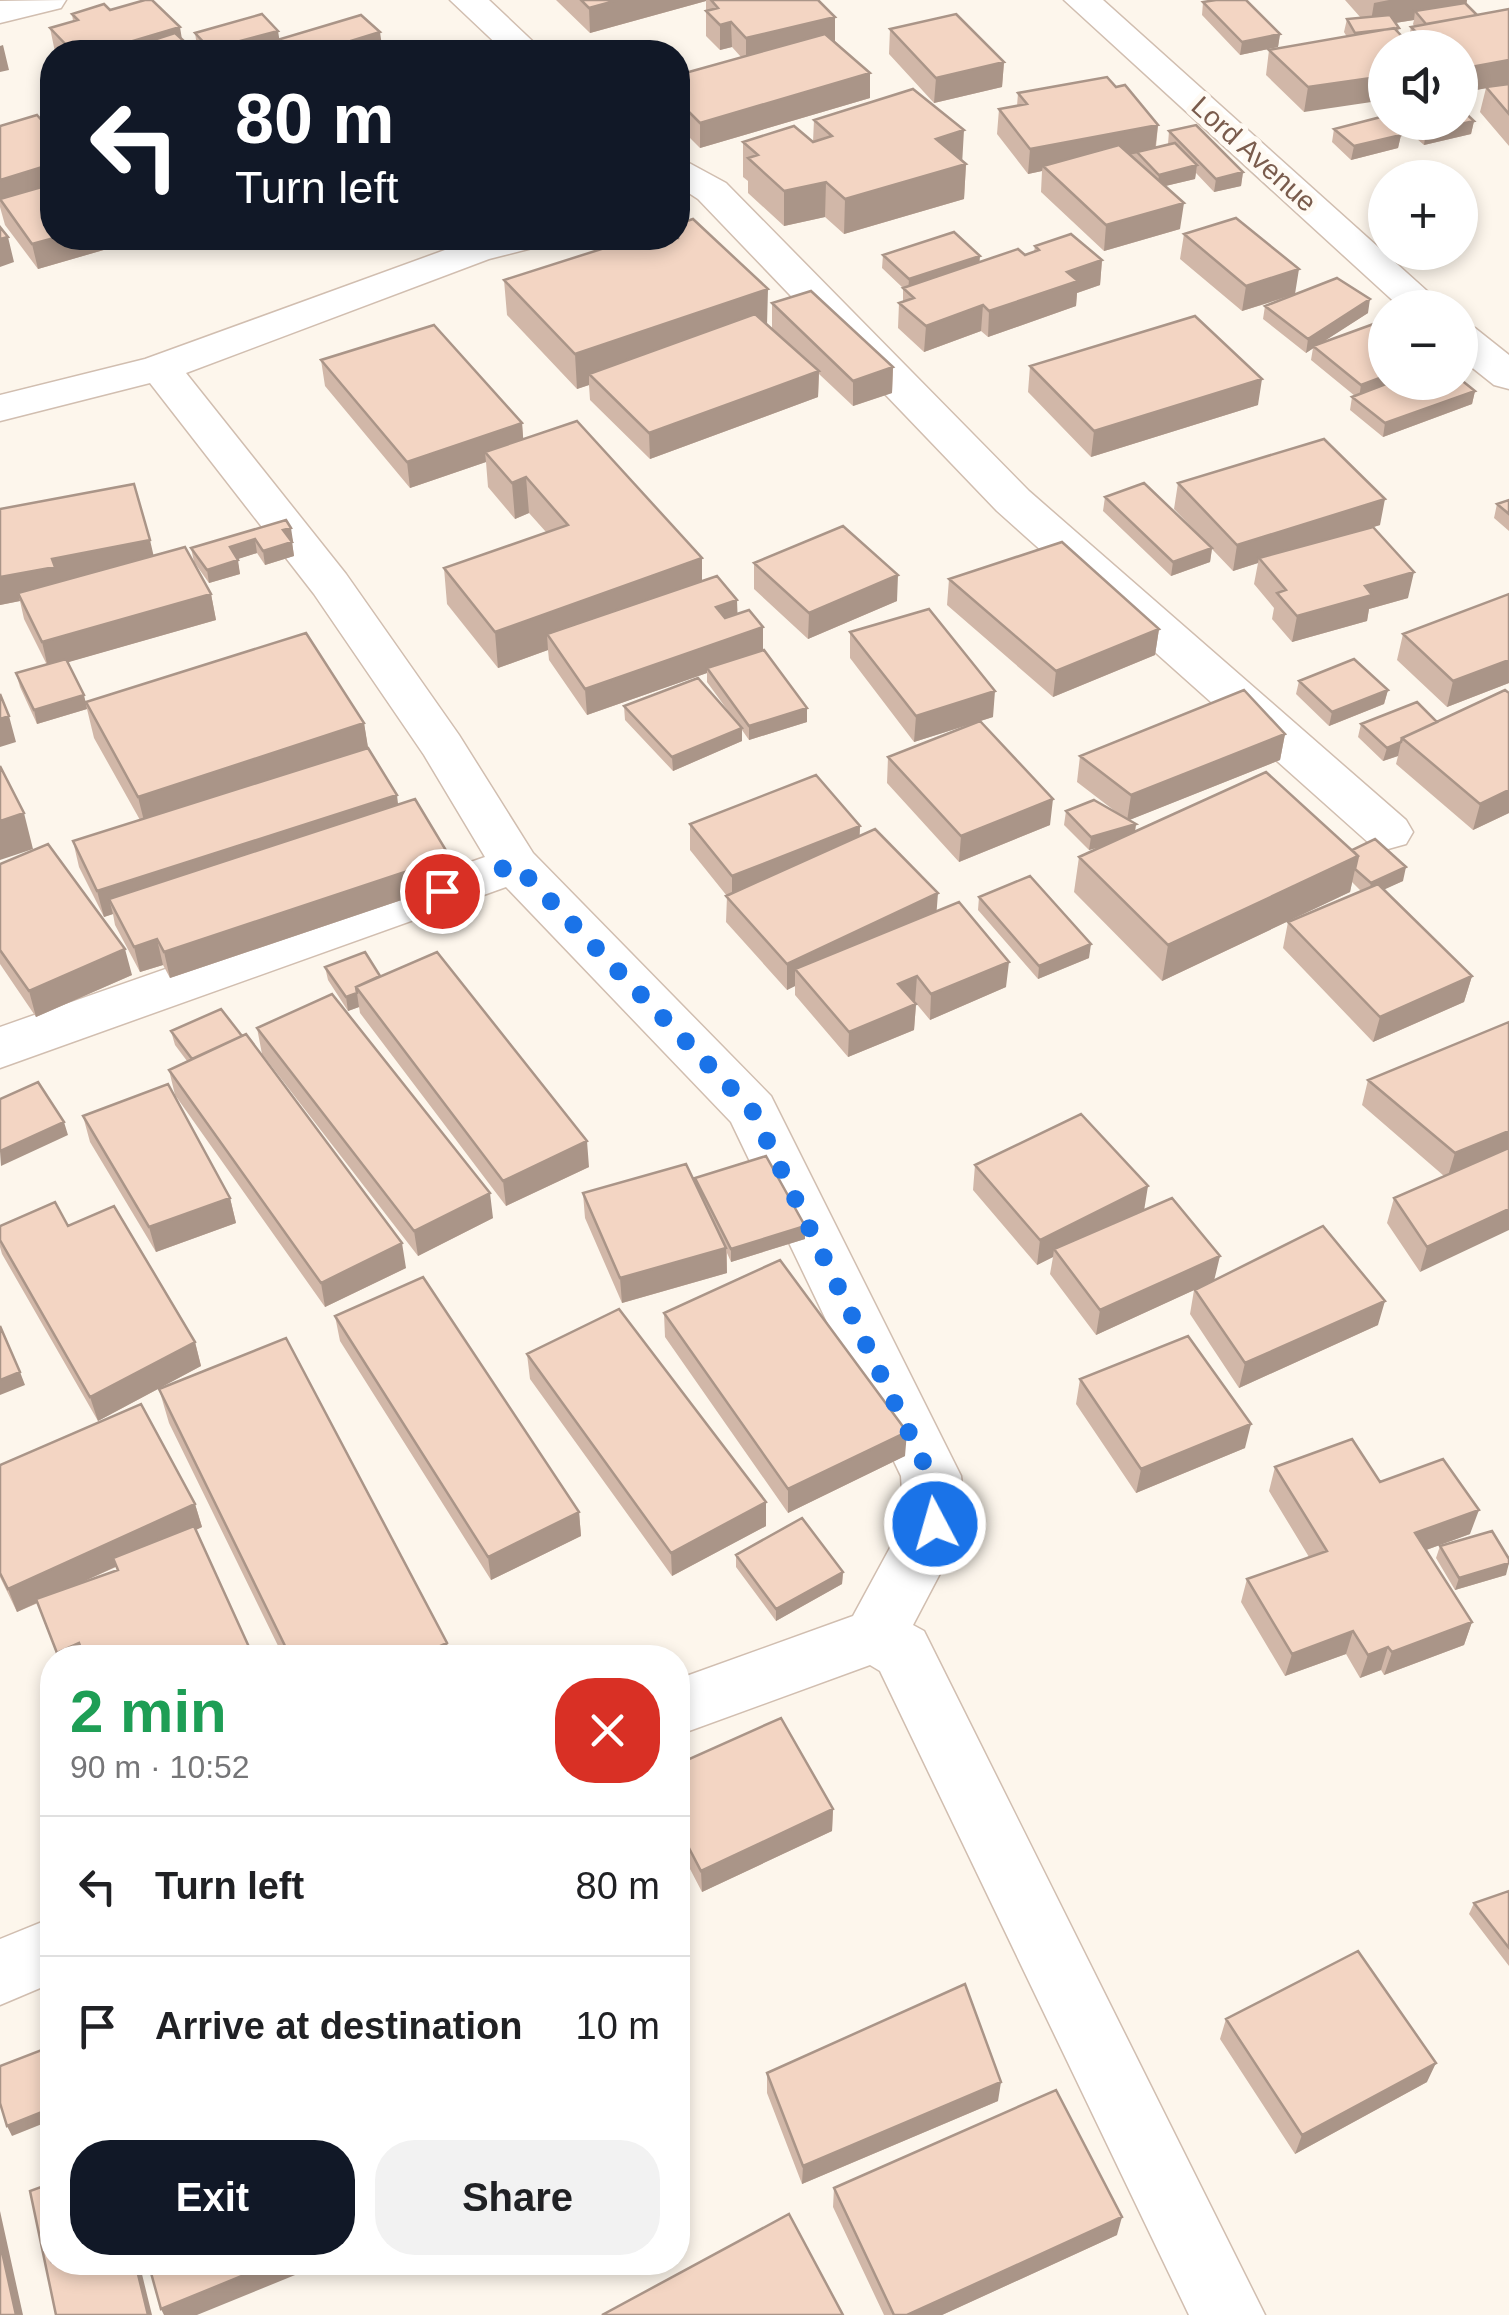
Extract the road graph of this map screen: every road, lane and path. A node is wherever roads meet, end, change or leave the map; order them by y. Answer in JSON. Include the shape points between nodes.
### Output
{"nodes":[{"id":1,"x":48,"y":0,"type":"edge"},
{"id":2,"x":468,"y":0,"type":"edge"},
{"id":3,"x":1082,"y":0,"type":"edge"},
{"id":4,"x":0,"y":12,"type":"edge"},
{"id":5,"x":513,"y":40,"type":"edge"},
{"id":6,"x":690,"y":188,"type":"edge"},
{"id":7,"x":476,"y":250,"type":"edge"},
{"id":8,"x":1406,"y":290,"type":"edge"},
{"id":9,"x":1478,"y":351,"type":"edge"},
{"id":10,"x":160,"y":368,"type":"junction"},
{"id":11,"x":1509,"y":376,"type":"edge"},
{"id":12,"x":0,"y":408,"type":"edge"},
{"id":13,"x":1388,"y":832,"type":"dead end"},
{"id":14,"x":515,"y":864,"type":"junction"},
{"id":15,"x":0,"y":1048,"type":"edge"},
{"id":16,"x":875,"y":1636,"type":"junction"},
{"id":17,"x":690,"y":1703,"type":"edge"},
{"id":18,"x":40,"y":1955,"type":"edge"},
{"id":19,"x":0,"y":1972,"type":"edge"},
{"id":20,"x":1228,"y":2315,"type":"edge"}],
"edges":[{"from":1,"to":4,"type":"street"},
{"from":2,"to":5,"type":"street"},
{"from":3,"to":8,"type":"street","name":"Lord Avenue"},
{"from":6,"to":13,"type":"street","via":[[1014,502]]},
{"from":7,"to":10,"type":"street"},
{"from":9,"to":11,"type":"street"},
{"from":10,"to":12,"type":"street"},
{"from":10,"to":14,"type":"street","via":[[330,584]]},
{"from":14,"to":15,"type":"street"},
{"from":14,"to":16,"type":"street","via":[[752,1110],[930,1476],[935,1524]]},
{"from":16,"to":17,"type":"street"},
{"from":16,"to":20,"type":"street","via":[[902,1651]]},
{"from":18,"to":19,"type":"street"}]}
